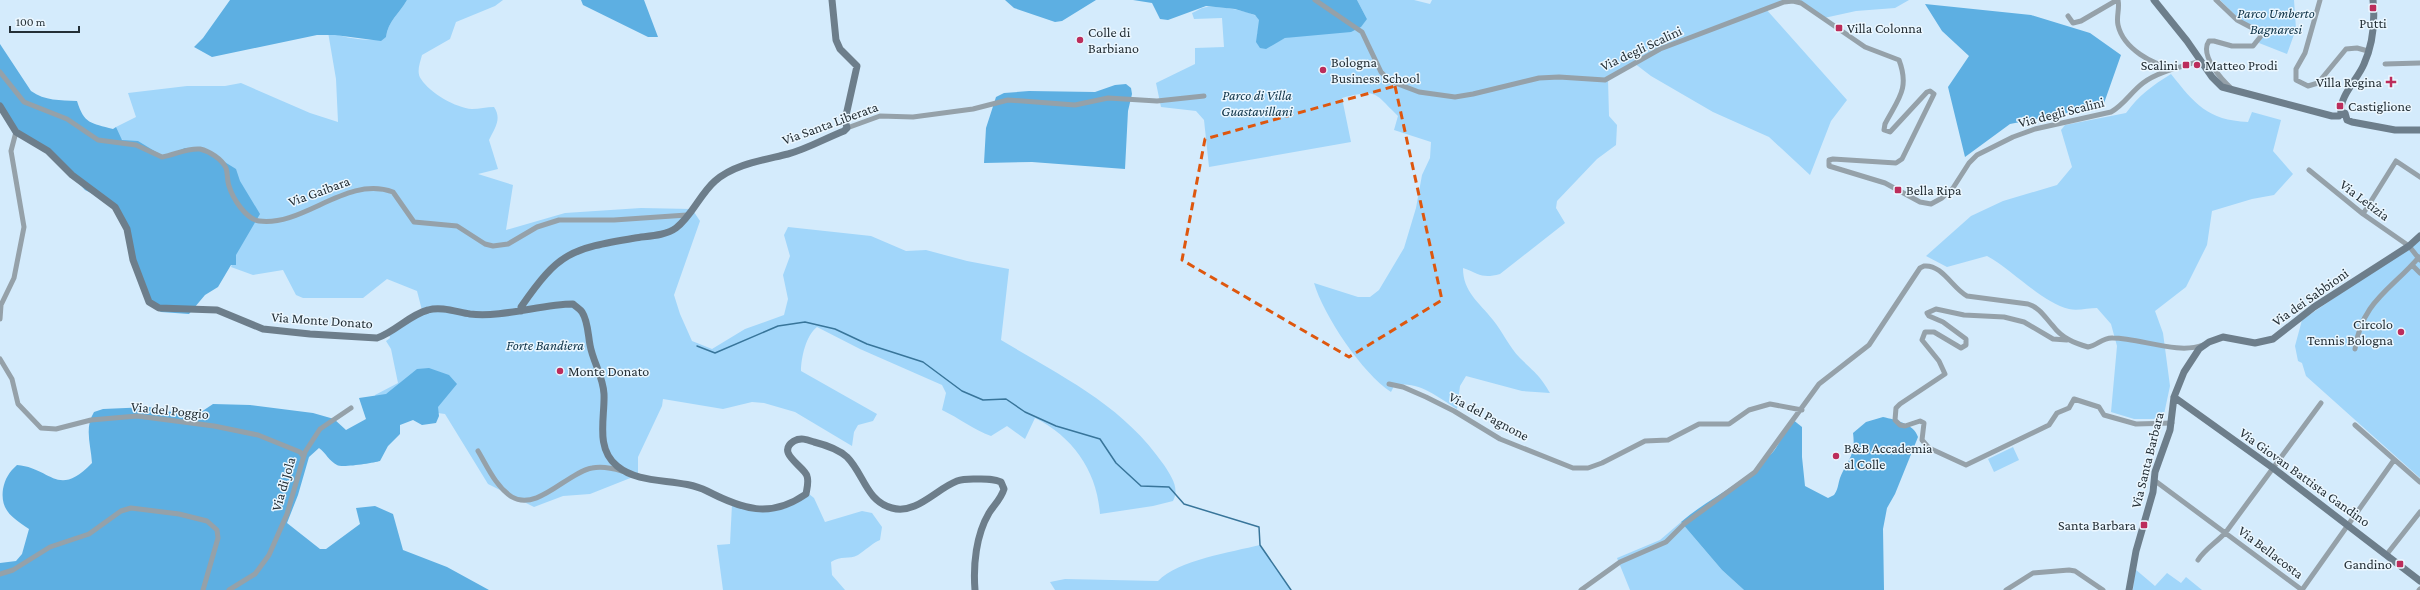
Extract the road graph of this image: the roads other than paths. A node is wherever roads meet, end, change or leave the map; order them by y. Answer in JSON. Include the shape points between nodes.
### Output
{"nodes":[{"id":1,"x":832,"y":0,"type":"edge"},
{"id":2,"x":1315,"y":0,"type":"edge"},
{"id":3,"x":2117,"y":0,"type":"edge"},
{"id":4,"x":2154,"y":0,"type":"edge"},
{"id":5,"x":2216,"y":0,"type":"edge"},
{"id":6,"x":2320,"y":0,"type":"edge"},
{"id":7,"x":2373,"y":0,"type":"edge"},
{"id":8,"x":2068,"y":16,"type":"dead end"},
{"id":9,"x":2368,"y":51,"type":"junction"},
{"id":10,"x":2200,"y":61,"type":"junction"},
{"id":11,"x":2420,"y":63,"type":"edge"},
{"id":12,"x":2385,"y":64,"type":"dead end"},
{"id":13,"x":2176,"y":68,"type":"junction"},
{"id":14,"x":0,"y":72,"type":"edge"},
{"id":15,"x":2236,"y":92,"type":"junction"},
{"id":16,"x":1204,"y":96,"type":"dead end"},
{"id":17,"x":0,"y":106,"type":"edge"},
{"id":18,"x":2342,"y":115,"type":"junction"},
{"id":19,"x":846,"y":128,"type":"junction"},
{"id":20,"x":2420,"y":130,"type":"edge"},
{"id":21,"x":16,"y":132,"type":"junction"},
{"id":22,"x":2309,"y":170,"type":"dead end"},
{"id":23,"x":2420,"y":177,"type":"edge"},
{"id":24,"x":2363,"y":214,"type":"junction"},
{"id":25,"x":687,"y":215,"type":"junction"},
{"id":26,"x":2420,"y":236,"type":"edge"},
{"id":27,"x":2409,"y":246,"type":"junction"},
{"id":28,"x":2419,"y":258,"type":"edge"},
{"id":29,"x":2412,"y":265,"type":"junction"},
{"id":30,"x":2420,"y":273,"type":"edge"},
{"id":31,"x":521,"y":311,"type":"junction"},
{"id":32,"x":0,"y":319,"type":"edge"},
{"id":33,"x":2068,"y":340,"type":"junction"},
{"id":34,"x":2206,"y":344,"type":"junction"},
{"id":35,"x":2355,"y":349,"type":"dead end"},
{"id":36,"x":0,"y":359,"type":"edge"},
{"id":37,"x":1389,"y":384,"type":"dead end"},
{"id":38,"x":2174,"y":397,"type":"junction"},
{"id":39,"x":2321,"y":403,"type":"dead end"},
{"id":40,"x":351,"y":408,"type":"dead end"},
{"id":41,"x":1802,"y":410,"type":"junction"},
{"id":42,"x":2172,"y":423,"type":"junction"},
{"id":43,"x":2355,"y":424,"type":"dead end"},
{"id":44,"x":478,"y":451,"type":"dead end"},
{"id":45,"x":303,"y":456,"type":"junction"},
{"id":46,"x":2394,"y":460,"type":"junction"},
{"id":47,"x":2273,"y":468,"type":"junction"},
{"id":48,"x":630,"y":473,"type":"junction"},
{"id":49,"x":2154,"y":480,"type":"junction"},
{"id":50,"x":2420,"y":482,"type":"edge"},
{"id":51,"x":2420,"y":512,"type":"edge"},
{"id":52,"x":2348,"y":525,"type":"junction"},
{"id":53,"x":2226,"y":532,"type":"junction"},
{"id":54,"x":2387,"y":554,"type":"junction"},
{"id":55,"x":2198,"y":560,"type":"dead end"},
{"id":56,"x":0,"y":574,"type":"edge"},
{"id":57,"x":2420,"y":581,"type":"edge"},
{"id":58,"x":203,"y":590,"type":"edge"},
{"id":59,"x":229,"y":590,"type":"edge"},
{"id":60,"x":975,"y":590,"type":"edge"},
{"id":61,"x":1581,"y":590,"type":"edge"},
{"id":62,"x":2006,"y":590,"type":"edge"},
{"id":63,"x":2103,"y":590,"type":"edge"},
{"id":64,"x":2129,"y":590,"type":"edge"},
{"id":65,"x":2302,"y":590,"type":"edge"}],
"edges":[{"from":1,"to":19,"type":"street","via":[[836,40],[840,50],[857,66],[845,120]]},
{"from":2,"to":13,"type":"street","name":"Via degli Scalini","via":[[1362,32],[1381,72],[1390,81],[1419,92],[1455,97],[1539,78],[1605,80],[1660,49],[1784,2],[1801,3],[1865,47],[1899,60],[1905,82],[1884,130],[1890,132],[1897,127],[1927,92],[1934,94],[1902,159],[1896,163],[1833,159],[1829,160],[1830,166],[1885,183],[1920,202],[1931,204],[1953,188],[1977,155],[2035,128],[2111,112],[2121,107],[2132,92],[2144,82]]},
{"from":3,"to":8,"type":"street","via":[[2081,21],[2073,23]]},
{"from":3,"to":13,"type":"street","via":[[2120,8],[2117,22],[2132,47],[2148,59]]},
{"from":4,"to":10,"type":"street"},
{"from":5,"to":15,"type":"street","via":[[2237,20],[2258,31],[2261,36],[2252,46],[2232,46],[2209,41],[2206,46],[2220,77]]},
{"from":6,"to":9,"type":"street","via":[[2305,53],[2296,69],[2296,80],[2308,86],[2318,83],[2346,49]]},
{"from":7,"to":9,"type":"street","via":[[2374,24]]},
{"from":9,"to":18,"type":"street","via":[[2362,70],[2341,102]]},
{"from":10,"to":13,"type":"street","name":"Via degli Scalini"},
{"from":10,"to":15,"type":"street","via":[[2217,83]]},
{"from":11,"to":12,"type":"street"},
{"from":14,"to":25,"type":"street","name":"Via Gaibara","via":[[24,102],[67,119],[98,140],[136,144],[162,157],[192,149],[210,153],[220,160],[226,169],[230,190],[249,218],[259,221],[272,221],[306,211],[357,190],[378,188],[393,192],[414,222],[457,226],[492,246],[508,244],[537,228],[560,220],[614,220]]},
{"from":15,"to":18,"type":"street","via":[[2332,116]]},
{"from":16,"to":19,"type":"street","name":"Via Santa Liberata","via":[[1157,101],[1108,98],[1075,105],[1008,100],[973,109],[913,117],[880,116]]},
{"from":17,"to":21,"type":"street","name":"Via Monte Donato"},
{"from":18,"to":20,"type":"street","via":[[2352,122],[2376,127]]},
{"from":19,"to":25,"type":"street","name":"Via Santa Liberata","via":[[789,154],[769,157],[740,167],[715,181]]},
{"from":21,"to":31,"type":"street","name":"Via Monte Donato","via":[[48,151],[72,175],[115,207],[127,229],[133,260],[149,302],[159,308],[217,310],[263,329],[377,338],[427,310],[442,309],[472,314]]},
{"from":21,"to":32,"type":"street","via":[[11,151],[24,227],[14,278],[1,305]]},
{"from":22,"to":24,"type":"street","name":"Via Letizia"},
{"from":23,"to":24,"type":"street","via":[[2396,161]]},
{"from":24,"to":27,"type":"street","name":"Via Letizia"},
{"from":25,"to":31,"type":"street","name":"Via Santa Liberata","via":[[676,228],[661,234],[603,244],[568,255],[547,272],[521,307]]},
{"from":26,"to":27,"type":"street","name":"Via dei Sabbioni"},
{"from":27,"to":28,"type":"street","name":"Via Letizia"},
{"from":27,"to":34,"type":"street","name":"Via dei Sabbioni","via":[[2314,307],[2282,333],[2267,341],[2249,342],[2223,337]]},
{"from":28,"to":29,"type":"street"},
{"from":29,"to":30,"type":"street"},
{"from":29,"to":35,"type":"street","via":[[2370,306],[2361,323]]},
{"from":31,"to":48,"type":"street","name":"Via Monte Donato","via":[[573,304],[583,313],[590,347],[602,377],[603,443],[616,466]]},
{"from":33,"to":34,"type":"street","via":[[2088,347],[2108,338],[2174,346],[2198,347]]},
{"from":33,"to":41,"type":"street","via":[[2053,327],[2037,307],[1967,296],[1935,267],[1924,266],[1920,268],[1869,345],[1819,384]]},
{"from":33,"to":42,"type":"street","via":[[2053,339],[2024,322],[2004,317],[1964,315],[1936,309],[1927,313],[1929,316],[1966,338],[1966,345],[1962,348],[1934,332],[1925,332],[1922,340],[1939,361],[1945,374],[1900,404],[1894,414],[1900,425],[1920,421],[1924,423],[1922,440],[1929,448],[1966,465],[2049,425],[2057,413],[2069,408],[2074,399],[2099,407],[2104,415],[2136,424]]},
{"from":34,"to":38,"type":"street","name":"Via Santa Barbara","via":[[2194,356]]},
{"from":36,"to":45,"type":"street","name":"Via del Poggio","via":[[12,379],[18,404],[41,428],[50,430],[91,420],[140,416],[258,435],[300,452]]},
{"from":37,"to":41,"type":"street","name":"Via del Pagnone","via":[[1426,397],[1519,448],[1572,468],[1588,468],[1645,441],[1668,440],[1699,424],[1729,424],[1749,410],[1770,404]]},
{"from":38,"to":42,"type":"street","name":"Via Santa Barbara"},
{"from":38,"to":47,"type":"street","name":"Via Giovan Battista Gandino"},
{"from":39,"to":47,"type":"street"},
{"from":40,"to":45,"type":"street","name":"Via di Jola","via":[[320,430]]},
{"from":41,"to":61,"type":"street","via":[[1755,472],[1684,524],[1666,542],[1620,562]]},
{"from":42,"to":49,"type":"street","name":"Via Santa Barbara"},
{"from":43,"to":46,"type":"street"},
{"from":44,"to":48,"type":"street","name":"Via Monte Donato","via":[[502,488],[513,497],[524,500],[558,487],[592,468],[609,467]]},
{"from":45,"to":59,"type":"street","name":"Via di Jola","via":[[287,514],[276,540],[262,565],[250,577]]},
{"from":46,"to":50,"type":"street"},
{"from":46,"to":52,"type":"street"},
{"from":47,"to":52,"type":"street","name":"Via Giovan Battista Gandino"},
{"from":47,"to":53,"type":"street"},
{"from":48,"to":60,"type":"street","name":"Via Monte Donato","via":[[656,480],[688,484],[745,509],[791,504],[806,494],[807,475],[791,461],[788,451],[790,444],[803,439],[834,449],[847,457],[874,498],[892,508],[905,509],[916,505],[965,478],[995,479],[1001,482],[1004,489],[988,514],[978,541]]},
{"from":49,"to":53,"type":"street","name":"Via Bellacosta"},
{"from":49,"to":64,"type":"street","name":"Via Santa Barbara"},
{"from":51,"to":54,"type":"street"},
{"from":52,"to":54,"type":"street","name":"Via Giovan Battista Gandino"},
{"from":52,"to":65,"type":"street"},
{"from":53,"to":55,"type":"street","name":"Via Bellacosta","via":[[2213,547],[2205,549]]},
{"from":53,"to":65,"type":"street","name":"Via Bellacosta"},
{"from":54,"to":57,"type":"street","name":"Via Giovan Battista Gandino"},
{"from":56,"to":58,"type":"street","via":[[13,570],[50,547],[89,534],[121,511],[139,508],[179,514],[213,525],[217,530],[218,538]]},
{"from":62,"to":63,"type":"street","via":[[2033,573],[2069,570],[2075,571]]}]}
